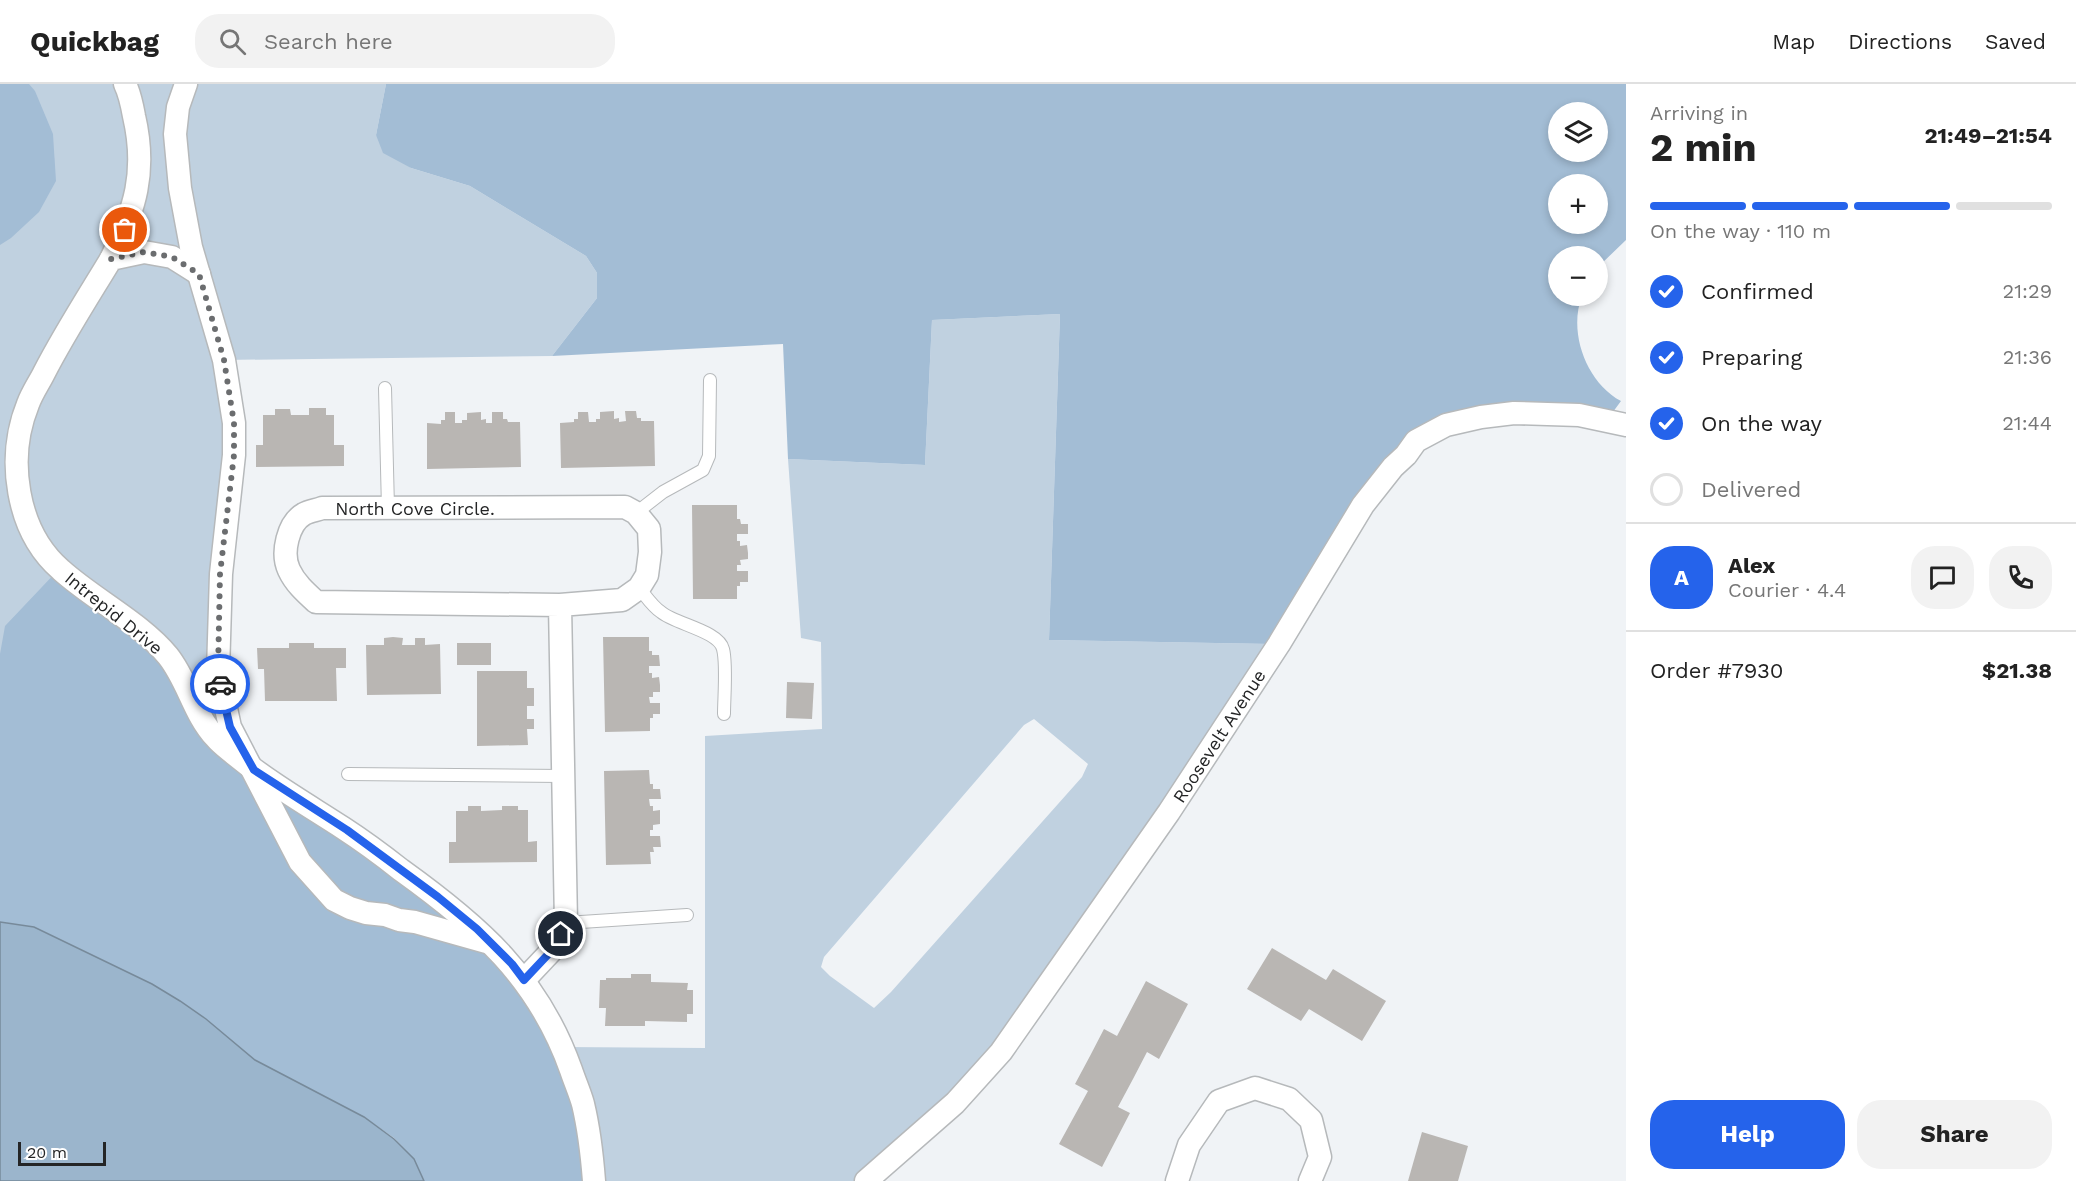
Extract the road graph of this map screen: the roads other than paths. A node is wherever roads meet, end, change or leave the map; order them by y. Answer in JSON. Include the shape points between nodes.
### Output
{"nodes":[{"id":1,"x":125,"y":84,"type":"edge"},
{"id":2,"x":186,"y":84,"type":"edge"},
{"id":3,"x":111,"y":259,"type":"junction"},
{"id":4,"x":199,"y":274,"type":"junction"},
{"id":5,"x":710,"y":380,"type":"dead end"},
{"id":6,"x":385,"y":388,"type":"dead end"},
{"id":7,"x":1626,"y":425,"type":"edge"},
{"id":8,"x":388,"y":508,"type":"junction"},
{"id":9,"x":636,"y":513,"type":"junction"},
{"id":10,"x":639,"y":588,"type":"junction"},
{"id":11,"x":560,"y":605,"type":"junction"},
{"id":12,"x":724,"y":714,"type":"dead end"},
{"id":13,"x":254,"y":770,"type":"junction"},
{"id":14,"x":348,"y":774,"type":"dead end"},
{"id":15,"x":563,"y":776,"type":"junction"},
{"id":16,"x":687,"y":915,"type":"dead end"},
{"id":17,"x":566,"y":923,"type":"junction"},
{"id":18,"x":490,"y":943,"type":"junction"},
{"id":19,"x":524,"y":980,"type":"junction"},
{"id":20,"x":594,"y":1181,"type":"edge"},
{"id":21,"x":866,"y":1181,"type":"edge"},
{"id":22,"x":1177,"y":1181,"type":"edge"},
{"id":23,"x":1310,"y":1181,"type":"edge"}],
"edges":[{"from":1,"to":3,"type":"street","name":"Intrepid Drive","via":[[136,122],[140,174],[129,219]]},
{"from":2,"to":4,"type":"street","via":[[175,134],[180,188]]},
{"from":3,"to":4,"type":"street","via":[[144,252],[172,257]]},
{"from":3,"to":13,"type":"street","name":"Intrepid Drive","via":[[28,404],[20,429],[18,458],[25,518],[59,569],[168,656],[216,738]]},
{"from":4,"to":13,"type":"street","via":[[224,360],[234,423],[220,574],[218,671],[230,727]]},
{"from":5,"to":9,"type":"lane","via":[[709,456],[703,470],[663,492]]},
{"from":6,"to":8,"type":"lane"},
{"from":7,"to":21,"type":"street","name":"Roosevelt Avenue","via":[[1579,415],[1514,413],[1446,425],[1416,441],[1364,505],[1169,812],[1001,1052],[955,1103]]},
{"from":8,"to":9,"type":"street","name":"North Cove Circle.","via":[[625,507]]},
{"from":8,"to":11,"type":"street","name":"North Cove Circle.","via":[[322,508],[303,514],[292,528],[286,548],[288,568],[316,602]]},
{"from":9,"to":10,"type":"street","via":[[648,529],[650,552],[647,575]]},
{"from":10,"to":11,"type":"street","name":"North Cove Circle.","via":[[622,600]]},
{"from":10,"to":12,"type":"lane","via":[[660,612],[716,638],[723,648]]},
{"from":11,"to":15,"type":"street"},
{"from":13,"to":18,"type":"street","name":"Intrepid Drive","via":[[347,830],[438,897]]},
{"from":13,"to":18,"type":"street","via":[[300,861],[334,900],[366,913]]},
{"from":14,"to":15,"type":"lane"},
{"from":15,"to":17,"type":"street"},
{"from":16,"to":17,"type":"lane"},
{"from":17,"to":19,"type":"street","via":[[556,946]]},
{"from":18,"to":19,"type":"street","name":"Intrepid Drive"},
{"from":19,"to":20,"type":"street","name":"Intrepid Drive","via":[[558,1035],[579,1091]]},
{"from":22,"to":23,"type":"street","via":[[1189,1145],[1219,1101],[1255,1088],[1289,1099],[1311,1120],[1320,1157]]}]}
